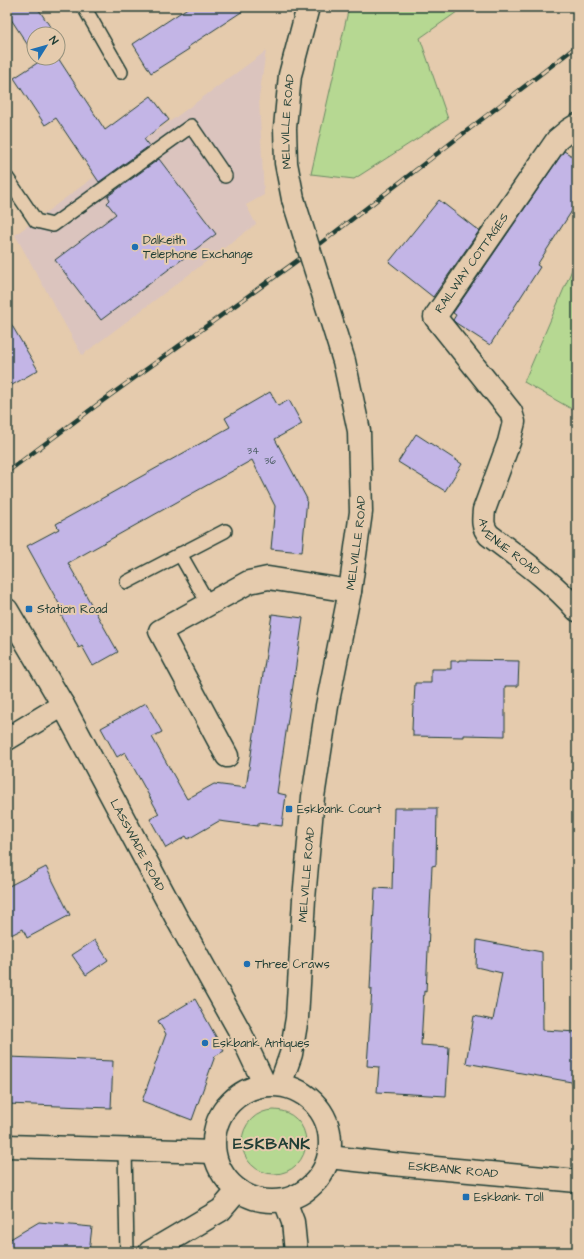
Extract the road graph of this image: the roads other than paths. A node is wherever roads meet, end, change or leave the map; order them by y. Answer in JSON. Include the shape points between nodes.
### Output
{"nodes":[{"id":1,"x":84,"y":7,"type":"edge"},
{"id":2,"x":308,"y":7,"type":"edge"},
{"id":3,"x":121,"y":72,"type":"dead end"},
{"id":4,"x":577,"y":125,"type":"edge"},
{"id":5,"x":225,"y":176,"type":"dead end"},
{"id":6,"x":7,"y":178,"type":"edge"},
{"id":7,"x":514,"y":422,"type":"joint"},
{"id":8,"x":225,"y":531,"type":"dead end"},
{"id":9,"x":180,"y":554,"type":"junction"},
{"id":10,"x":127,"y":582,"type":"dead end"},
{"id":11,"x":350,"y":591,"type":"junction"},
{"id":12,"x":209,"y":605,"type":"junction"},
{"id":13,"x":7,"y":610,"type":"edge"},
{"id":14,"x":577,"y":610,"type":"edge"},
{"id":15,"x":63,"y":705,"type":"junction"},
{"id":16,"x":7,"y":739,"type":"edge"},
{"id":17,"x":227,"y":756,"type":"dead end"},
{"id":18,"x":272,"y":1084,"type":"junction"},
{"id":19,"x":7,"y":1146,"type":"edge"},
{"id":20,"x":125,"y":1150,"type":"junction"},
{"id":21,"x":214,"y":1152,"type":"junction"},
{"id":22,"x":329,"y":1157,"type":"junction"},
{"id":23,"x":577,"y":1181,"type":"edge"},
{"id":24,"x":238,"y":1190,"type":"junction"},
{"id":25,"x":285,"y":1201,"type":"junction"},
{"id":26,"x":127,"y":1252,"type":"edge"},
{"id":27,"x":150,"y":1252,"type":"edge"},
{"id":28,"x":296,"y":1252,"type":"edge"}],
"edges":[{"from":1,"to":3,"type":"lane"},
{"from":2,"to":11,"type":"main road","name":"MELVILLE ROAD","bridge":true,"via":[[290,74],[285,128],[286,163],[293,199],[344,361],[359,431],[361,512]]},
{"from":4,"to":7,"type":"main road","name":"RAILWAY COTTAGES","via":[[557,140],[435,316],[511,412]]},
{"from":5,"to":6,"type":"lane","via":[[191,126],[53,225],[36,221]]},
{"from":7,"to":14,"type":"main road","name":"AVENUE ROAD","via":[[484,510],[484,528],[489,535],[544,578]]},
{"from":8,"to":9,"type":"lane"},
{"from":9,"to":10,"type":"lane"},
{"from":9,"to":12,"type":"lane"},
{"from":11,"to":12,"type":"main road","via":[[268,578],[249,582]]},
{"from":11,"to":18,"type":"main road","name":"MELVILLE ROAD","via":[[327,706],[313,797],[297,1018],[291,1054]]},
{"from":12,"to":17,"type":"main road","via":[[160,632]]},
{"from":13,"to":15,"type":"main road","name":"LASSWADE ROAD"},
{"from":15,"to":16,"type":"main road"},
{"from":15,"to":18,"type":"main road","name":"LASSWADE ROAD","via":[[176,917]]},
{"from":18,"to":21,"type":"main road","via":[[251,1087],[236,1096],[224,1109],[217,1121]]},
{"from":18,"to":22,"type":"main road","via":[[295,1090],[319,1109],[327,1124],[330,1140]]},
{"from":19,"to":20,"type":"main road"},
{"from":20,"to":21,"type":"main road"},
{"from":20,"to":26,"type":"lane"},
{"from":21,"to":24,"type":"main road","via":[[217,1165]]},
{"from":22,"to":23,"type":"main road","name":"ESKBANK ROAD"},
{"from":22,"to":25,"type":"main road","via":[[327,1168],[320,1180],[310,1189]]},
{"from":24,"to":25,"type":"main road","via":[[260,1200]]},
{"from":24,"to":27,"type":"main road","via":[[221,1210]]},
{"from":25,"to":28,"type":"main road","via":[[293,1222]]}]}
